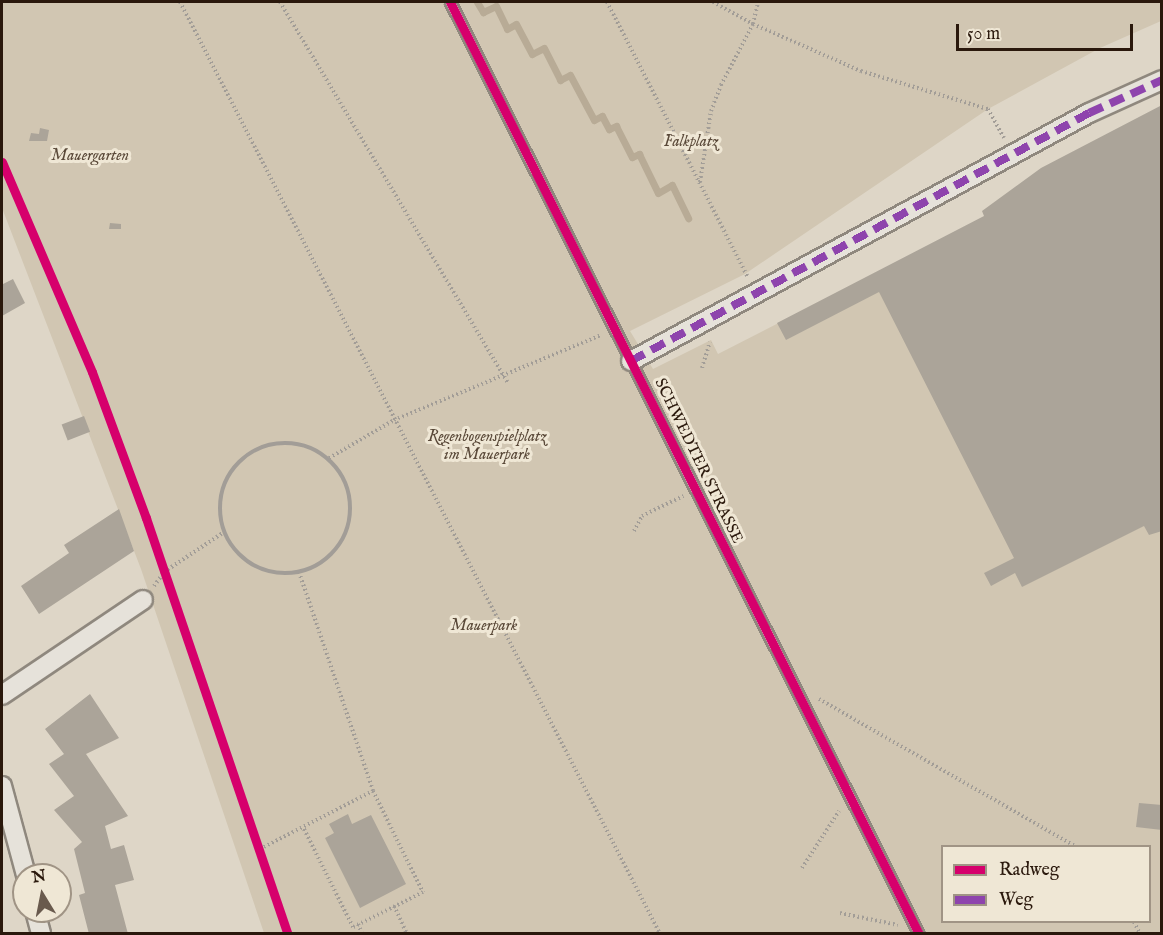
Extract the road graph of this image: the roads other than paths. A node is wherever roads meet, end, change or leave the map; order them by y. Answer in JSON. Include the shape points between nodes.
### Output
{"nodes":[{"id":1,"x":450,"y":2,"type":"edge"},
{"id":2,"x":1161,"y":80,"type":"edge"},
{"id":3,"x":631,"y":361,"type":"junction"},
{"id":4,"x":143,"y":600,"type":"road end"},
{"id":5,"x":2,"y":695,"type":"edge"},
{"id":6,"x":2,"y":786,"type":"edge"},
{"id":7,"x":23,"y":863,"type":"edge"},
{"id":8,"x":918,"y":931,"type":"edge"}],
"edges":[{"from":1,"to":3,"type":"lane","name":"SCHWEDTER STRASSE"},
{"from":2,"to":3,"type":"street","via":[[1013,155]]},
{"from":3,"to":8,"type":"lane","name":"SCHWEDTER STRASSE"},
{"from":4,"to":5,"type":"street"},
{"from":6,"to":7,"type":"street"}]}
